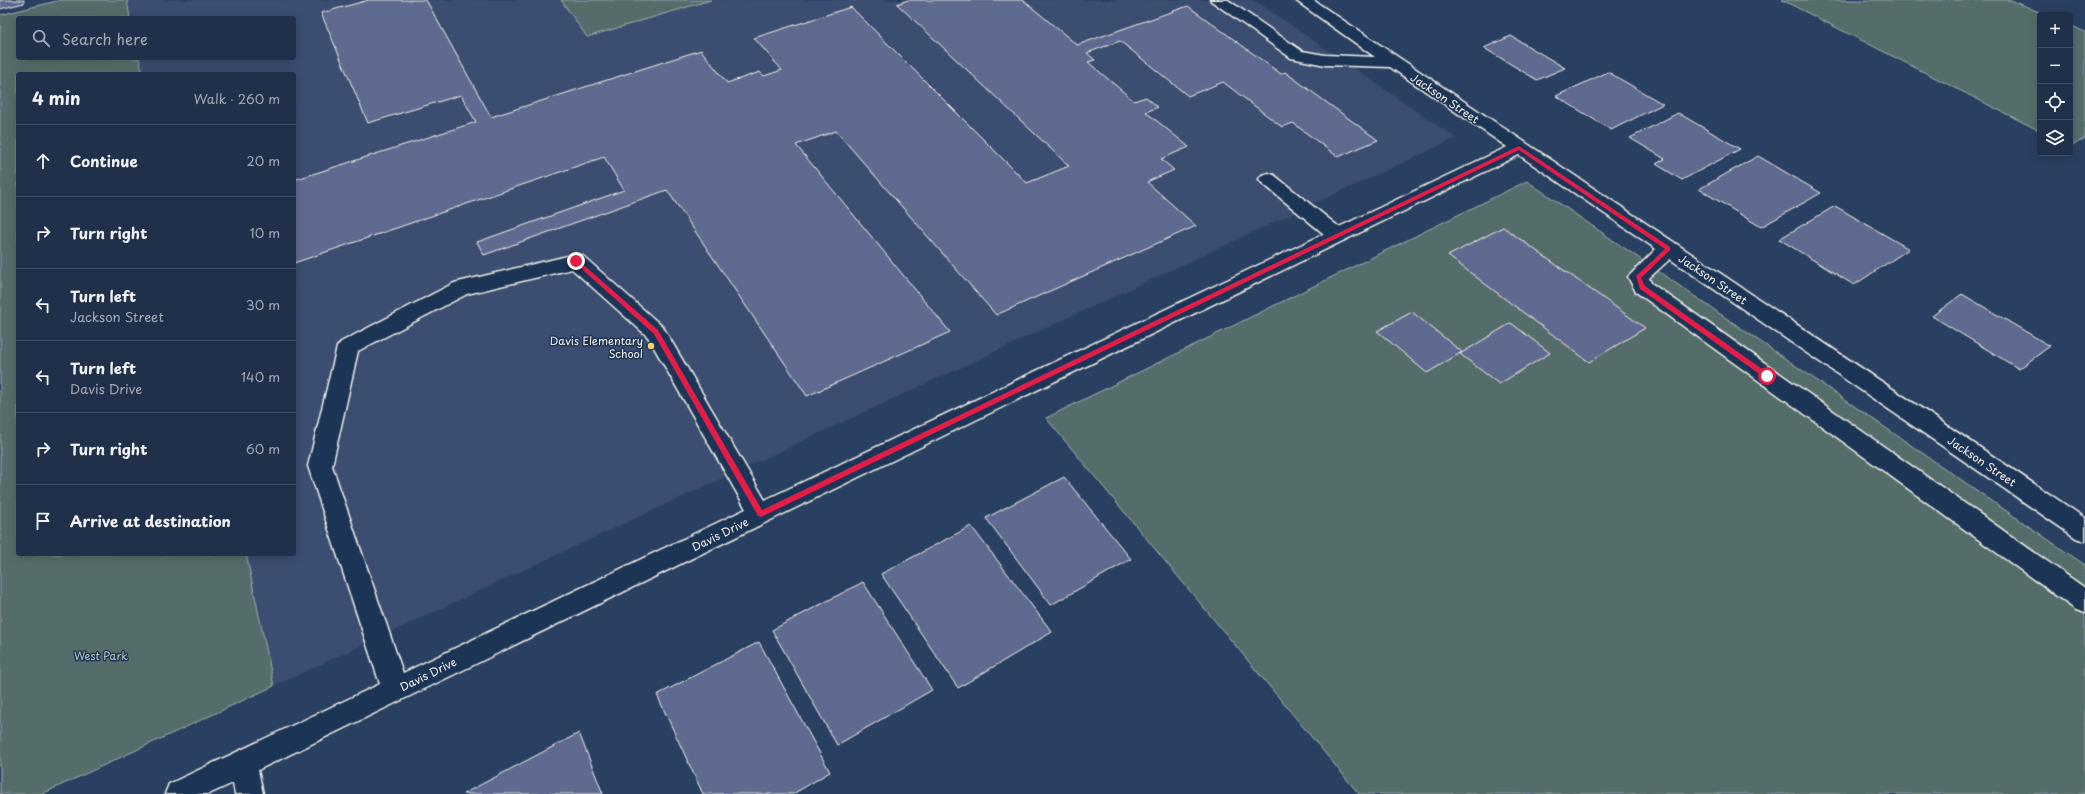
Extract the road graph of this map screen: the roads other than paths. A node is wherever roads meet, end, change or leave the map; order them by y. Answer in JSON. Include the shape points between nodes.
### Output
{"nodes":[{"id":1,"x":1218,"y":0,"type":"edge"},
{"id":2,"x":1303,"y":0,"type":"edge"},
{"id":3,"x":1393,"y":62,"type":"junction"},
{"id":4,"x":1519,"y":148,"type":"junction"},
{"id":5,"x":1268,"y":180,"type":"dead end"},
{"id":6,"x":1338,"y":236,"type":"junction"},
{"id":7,"x":1668,"y":249,"type":"junction"},
{"id":8,"x":761,"y":514,"type":"junction"},
{"id":9,"x":2085,"y":530,"type":"edge"},
{"id":10,"x":2085,"y":602,"type":"edge"},
{"id":11,"x":395,"y":690,"type":"junction"},
{"id":12,"x":243,"y":763,"type":"junction"},
{"id":13,"x":179,"y":794,"type":"edge"},
{"id":14,"x":249,"y":794,"type":"edge"}],
"edges":[{"from":1,"to":3,"type":"street","via":[[1296,55],[1325,60]]},
{"from":2,"to":3,"type":"street","name":"Jackson Street"},
{"from":3,"to":4,"type":"street","name":"Jackson Street"},
{"from":4,"to":6,"type":"street","name":"Davis Drive"},
{"from":4,"to":7,"type":"street","name":"Jackson Street"},
{"from":5,"to":6,"type":"street"},
{"from":6,"to":8,"type":"street","name":"Davis Drive"},
{"from":7,"to":9,"type":"street","name":"Jackson Street"},
{"from":7,"to":10,"type":"street","via":[[1638,277],[1643,287]]},
{"from":8,"to":11,"type":"street","name":"Davis Drive"},
{"from":8,"to":11,"type":"street","via":[[656,332],[576,261],[461,288],[348,347],[320,466]]},
{"from":11,"to":12,"type":"street","name":"Davis Drive"},
{"from":12,"to":13,"type":"street","name":"Davis Drive"},
{"from":12,"to":14,"type":"street"}]}
